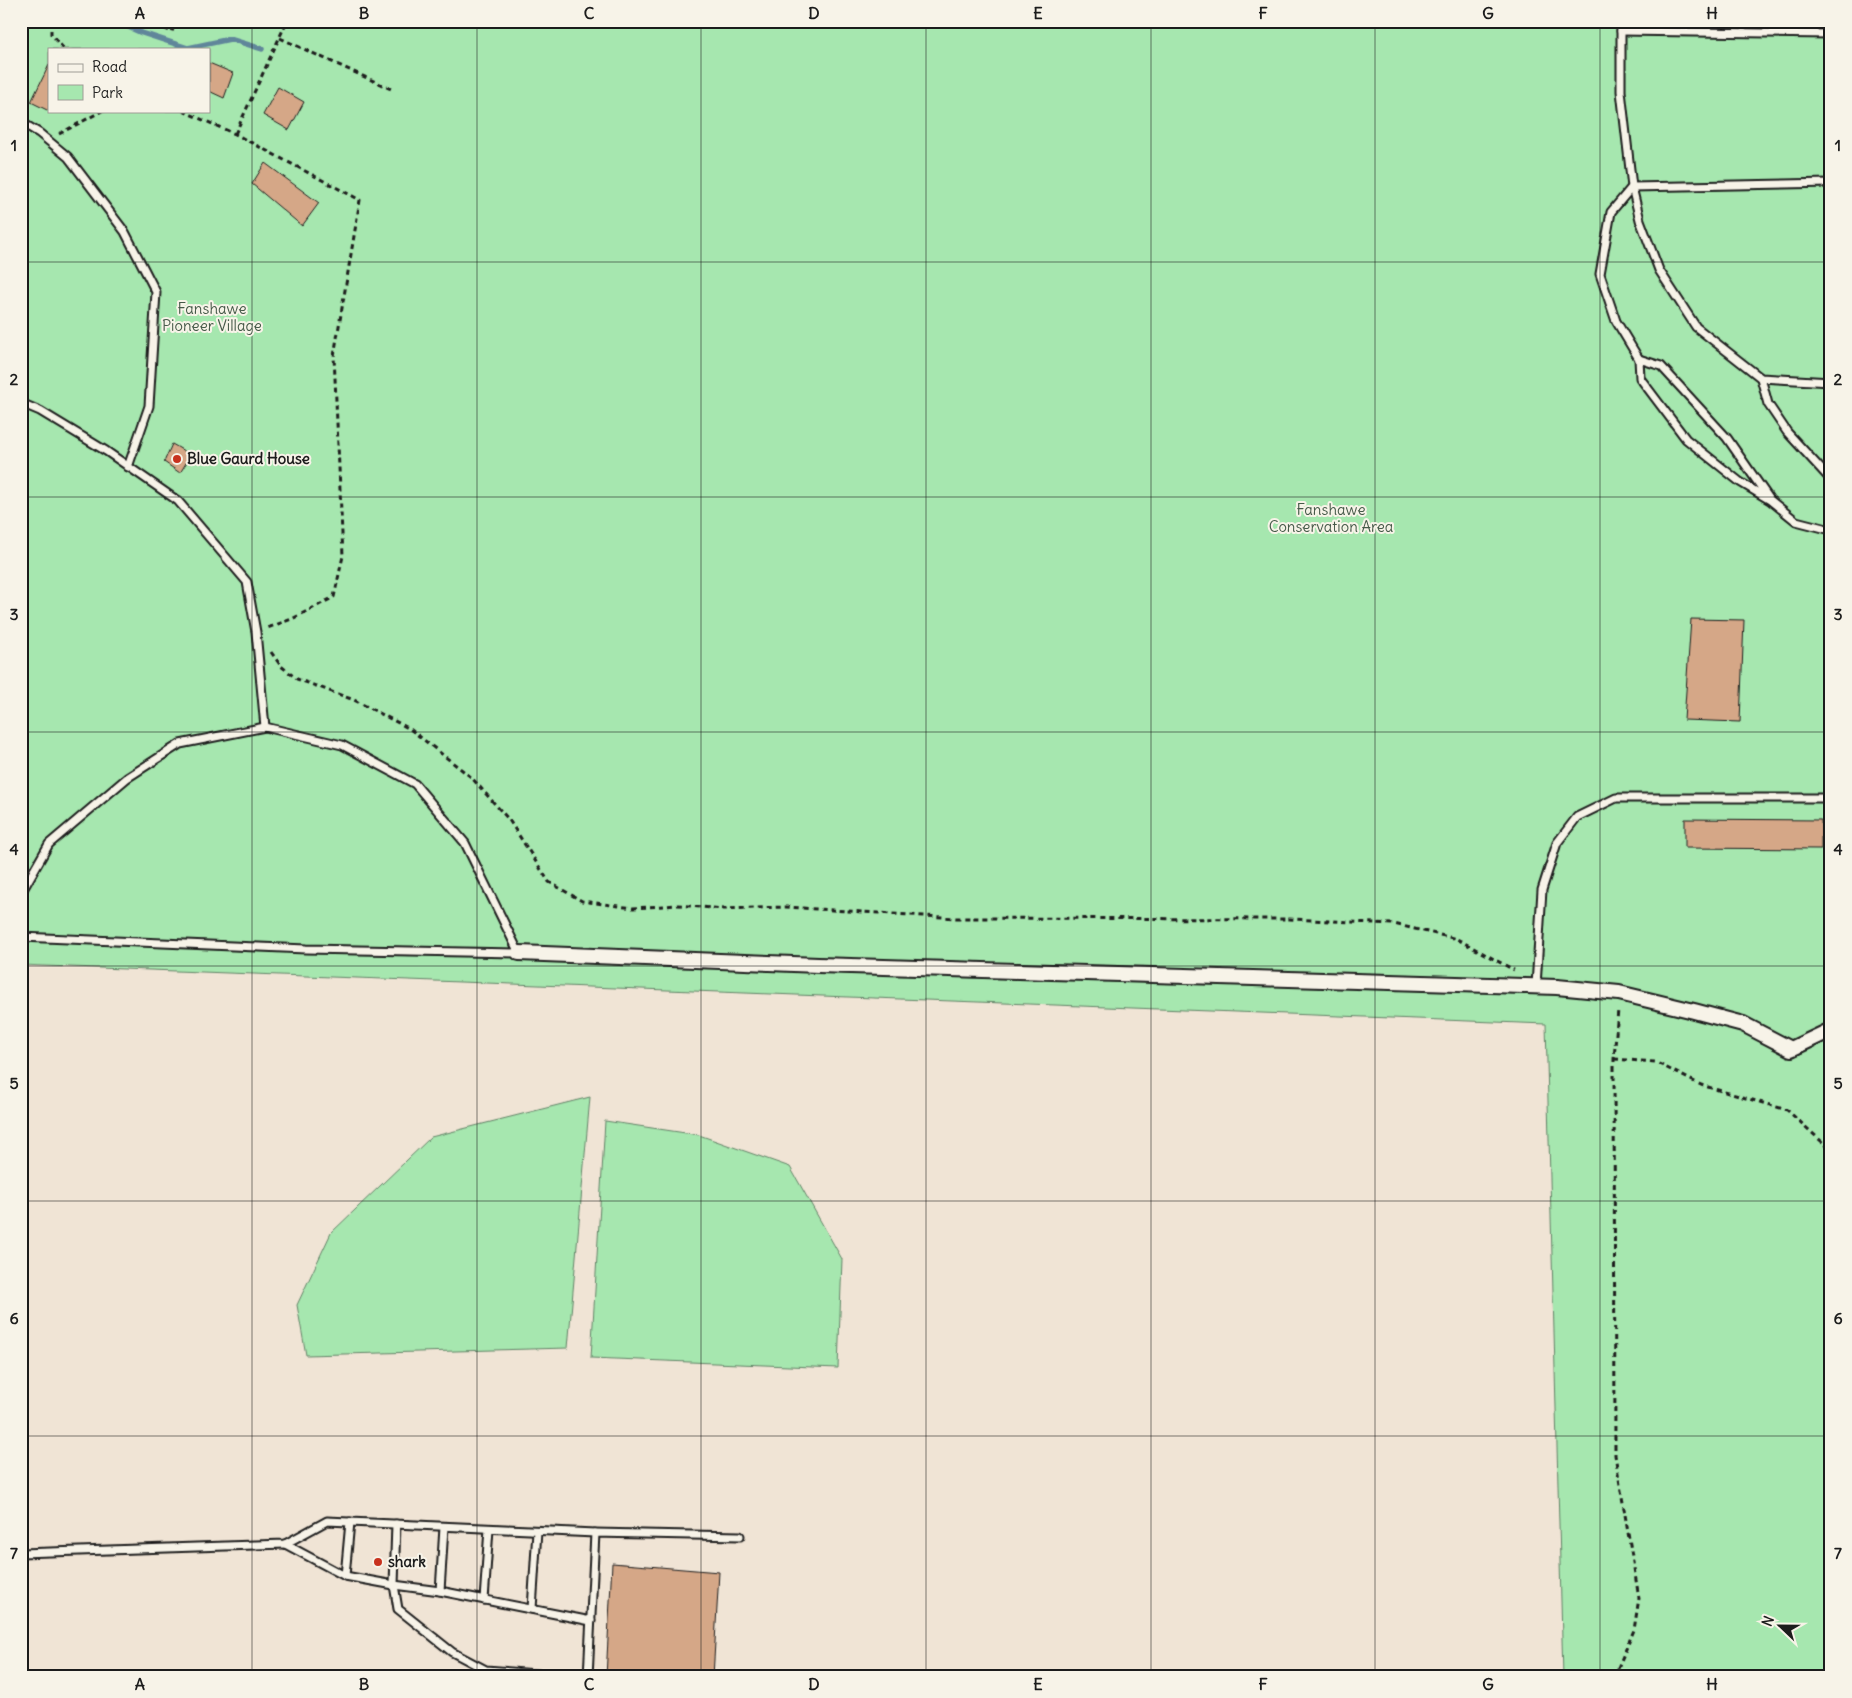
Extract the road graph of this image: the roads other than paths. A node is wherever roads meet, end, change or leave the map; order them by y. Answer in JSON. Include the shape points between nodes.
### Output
{"nodes":[{"id":1,"x":1620,"y":21,"type":"edge"},
{"id":2,"x":1620,"y":32,"type":"junction"},
{"id":3,"x":1831,"y":34,"type":"edge"},
{"id":4,"x":21,"y":122,"type":"edge"},
{"id":5,"x":1831,"y":184,"type":"edge"},
{"id":6,"x":1632,"y":187,"type":"junction"},
{"id":7,"x":1639,"y":359,"type":"junction"},
{"id":8,"x":1761,"y":378,"type":"junction"},
{"id":9,"x":1831,"y":382,"type":"edge"},
{"id":10,"x":21,"y":403,"type":"edge"},
{"id":11,"x":128,"y":466,"type":"junction"},
{"id":12,"x":1831,"y":480,"type":"edge"},
{"id":13,"x":1770,"y":500,"type":"junction"},
{"id":14,"x":1831,"y":530,"type":"edge"},
{"id":15,"x":265,"y":727,"type":"junction"},
{"id":16,"x":1831,"y":798,"type":"edge"},
{"id":17,"x":21,"y":893,"type":"edge"},
{"id":18,"x":21,"y":938,"type":"edge"},
{"id":19,"x":518,"y":953,"type":"junction"},
{"id":20,"x":1536,"y":986,"type":"junction"},
{"id":21,"x":1831,"y":1030,"type":"edge"},
{"id":22,"x":350,"y":1522,"type":"junction"},
{"id":23,"x":396,"y":1524,"type":"junction"},
{"id":24,"x":444,"y":1526,"type":"junction"},
{"id":25,"x":489,"y":1528,"type":"junction"},
{"id":26,"x":537,"y":1531,"type":"junction"},
{"id":27,"x":595,"y":1533,"type":"junction"},
{"id":28,"x":740,"y":1536,"type":"dead end"},
{"id":29,"x":285,"y":1544,"type":"junction"},
{"id":30,"x":21,"y":1553,"type":"edge"},
{"id":31,"x":345,"y":1576,"type":"junction"},
{"id":32,"x":394,"y":1585,"type":"junction"},
{"id":33,"x":440,"y":1591,"type":"junction"},
{"id":34,"x":484,"y":1600,"type":"junction"},
{"id":35,"x":532,"y":1609,"type":"junction"},
{"id":36,"x":591,"y":1621,"type":"junction"},
{"id":37,"x":575,"y":1677,"type":"edge"},
{"id":38,"x":588,"y":1677,"type":"edge"}],
"edges":[{"from":1,"to":2,"type":"lane"},
{"from":2,"to":3,"type":"lane"},
{"from":2,"to":6,"type":"lane","via":[[1621,91]]},
{"from":4,"to":11,"type":"lane","via":[[68,157],[125,232],[156,292],[150,406]]},
{"from":5,"to":6,"type":"lane"},
{"from":6,"to":7,"type":"lane","via":[[1611,212],[1600,274],[1616,321]]},
{"from":6,"to":8,"type":"lane","via":[[1640,220],[1659,270],[1696,327]]},
{"from":7,"to":13,"type":"lane","via":[[1661,366],[1727,438]]},
{"from":7,"to":13,"type":"lane","via":[[1640,378],[1686,439],[1740,482]]},
{"from":8,"to":9,"type":"lane"},
{"from":8,"to":12,"type":"lane","via":[[1768,404],[1787,432]]},
{"from":10,"to":11,"type":"lane","via":[[40,411]]},
{"from":11,"to":15,"type":"lane","via":[[178,501],[247,582],[256,632]]},
{"from":13,"to":14,"type":"lane","via":[[1796,521]]},
{"from":15,"to":17,"type":"lane","via":[[180,744],[127,778],[49,844]]},
{"from":15,"to":19,"type":"lane","via":[[342,745],[415,784],[464,843]]},
{"from":16,"to":20,"type":"lane","via":[[1616,798],[1577,817],[1557,843],[1542,890]]},
{"from":18,"to":19,"type":"lane"},
{"from":19,"to":20,"type":"street"},
{"from":20,"to":21,"type":"street","via":[[1618,993],[1743,1024],[1791,1049]]},
{"from":22,"to":23,"type":"lane"},
{"from":22,"to":29,"type":"lane","via":[[327,1521]]},
{"from":22,"to":31,"type":"lane"},
{"from":23,"to":24,"type":"lane"},
{"from":23,"to":32,"type":"lane"},
{"from":24,"to":25,"type":"lane"},
{"from":24,"to":33,"type":"lane"},
{"from":25,"to":26,"type":"lane"},
{"from":25,"to":34,"type":"lane"},
{"from":26,"to":27,"type":"lane"},
{"from":26,"to":35,"type":"lane"},
{"from":27,"to":28,"type":"lane"},
{"from":27,"to":36,"type":"lane"},
{"from":29,"to":30,"type":"lane"},
{"from":29,"to":31,"type":"lane"},
{"from":31,"to":32,"type":"lane"},
{"from":32,"to":33,"type":"lane"},
{"from":32,"to":37,"type":"lane","via":[[398,1609],[452,1652],[486,1670]]},
{"from":33,"to":34,"type":"lane"},
{"from":34,"to":35,"type":"lane"},
{"from":35,"to":36,"type":"lane"},
{"from":36,"to":38,"type":"lane"}]}
